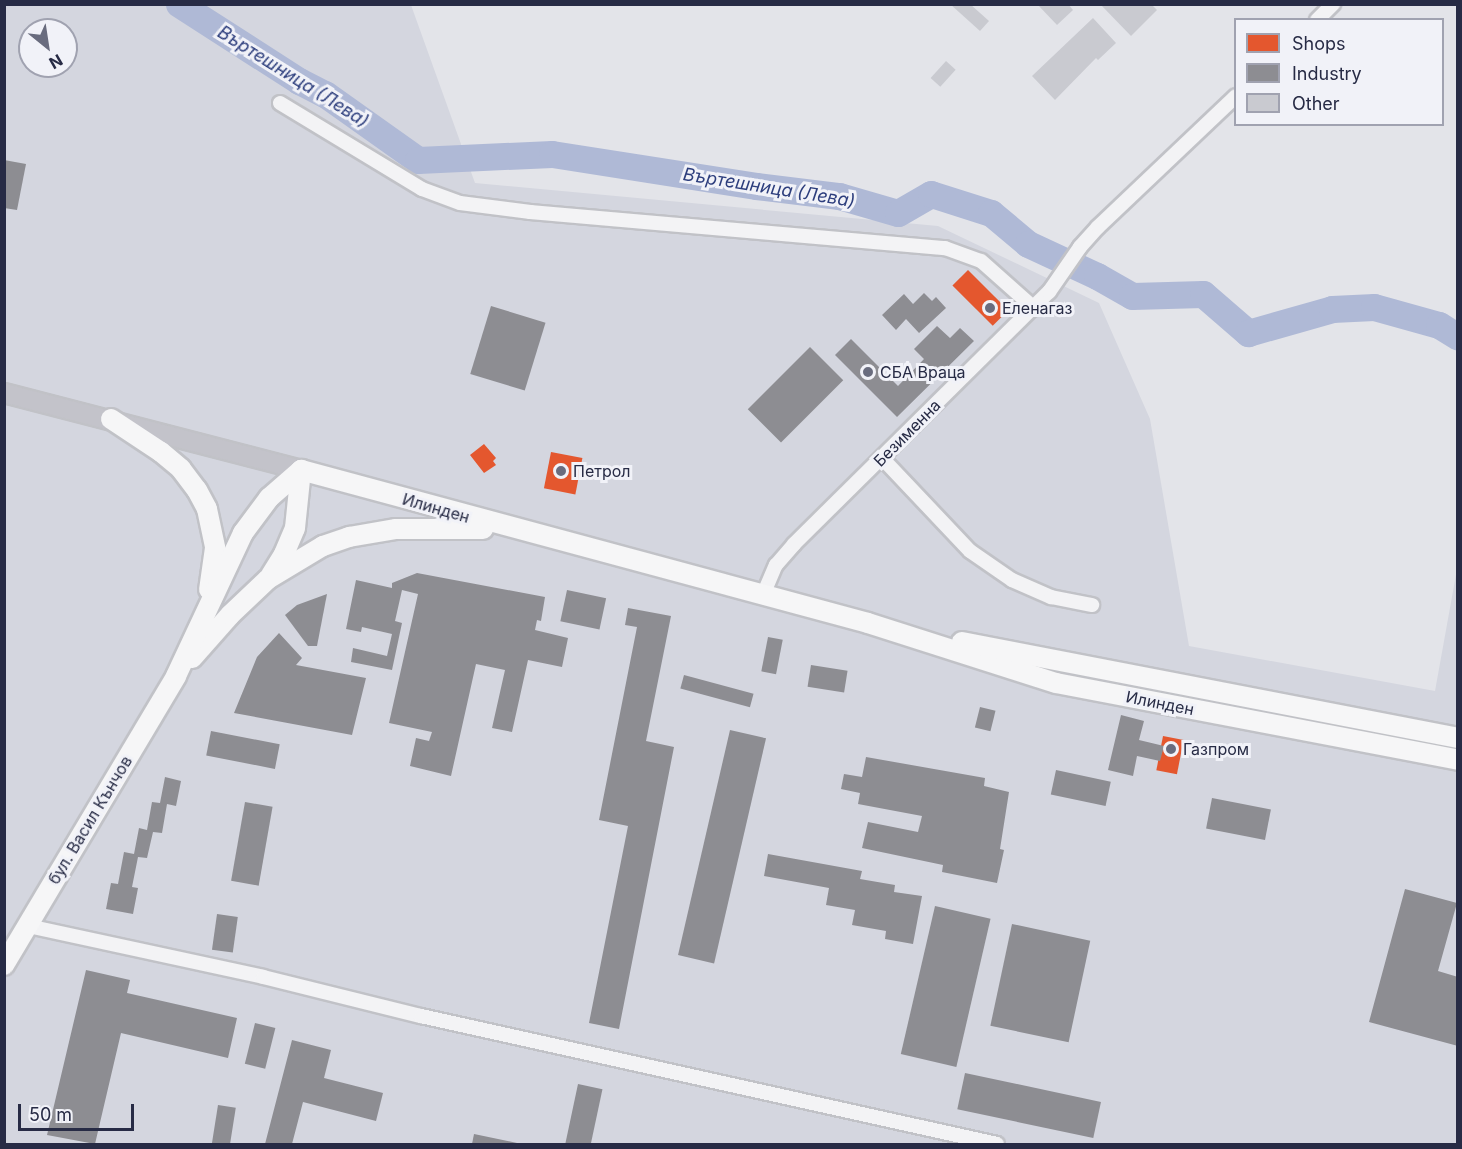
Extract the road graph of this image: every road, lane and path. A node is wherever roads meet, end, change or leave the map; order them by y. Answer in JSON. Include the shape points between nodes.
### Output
{"nodes":[{"id":1,"x":1333,"y":4,"type":"edge"},
{"id":2,"x":1319,"y":18,"type":"edge"},
{"id":3,"x":1234,"y":98,"type":"edge"},
{"id":4,"x":280,"y":104,"type":"dead end"},
{"id":5,"x":1034,"y":308,"type":"junction"},
{"id":6,"x":4,"y":393,"type":"edge"},
{"id":7,"x":111,"y":419,"type":"junction"},
{"id":8,"x":882,"y":458,"type":"junction"},
{"id":9,"x":301,"y":470,"type":"junction"},
{"id":10,"x":516,"y":530,"type":"junction"},
{"id":11,"x":268,"y":579,"type":"junction"},
{"id":12,"x":763,"y":596,"type":"junction"},
{"id":13,"x":1092,"y":605,"type":"dead end"},
{"id":14,"x":202,"y":621,"type":"junction"},
{"id":15,"x":868,"y":623,"type":"junction"},
{"id":16,"x":176,"y":676,"type":"junction"},
{"id":17,"x":1458,"y":738,"type":"edge"},
{"id":18,"x":1458,"y":760,"type":"edge"},
{"id":19,"x":28,"y":926,"type":"junction"},
{"id":20,"x":4,"y":964,"type":"edge"},
{"id":21,"x":998,"y":1144,"type":"edge"}],
"edges":[{"from":1,"to":2,"type":"street"},
{"from":3,"to":5,"type":"street","name":"Безименна","via":[[1080,247]]},
{"from":4,"to":5,"type":"street","via":[[422,189],[460,203],[945,248],[981,261]]},
{"from":5,"to":8,"type":"street","name":"Безименна"},
{"from":6,"to":7,"type":"street","name":"Илинден"},
{"from":7,"to":9,"type":"street","name":"Илинден"},
{"from":7,"to":14,"type":"main road","via":[[181,469],[207,509],[215,548]]},
{"from":8,"to":12,"type":"street","name":"Безименна","via":[[776,565]]},
{"from":8,"to":13,"type":"street","via":[[970,551],[1012,580],[1051,597]]},
{"from":9,"to":10,"type":"main road","name":"Илинден"},
{"from":9,"to":11,"type":"main road","via":[[295,528]]},
{"from":9,"to":14,"type":"main road","name":"бул. Васил Кънчов","via":[[253,517]]},
{"from":10,"to":11,"type":"main road","name":"бул. Васил Кънчов","via":[[422,527],[371,532],[323,546]]},
{"from":10,"to":12,"type":"main road","name":"Илинден"},
{"from":11,"to":16,"type":"main road","name":"бул. Васил Кънчов"},
{"from":12,"to":15,"type":"main road","name":"Илинден"},
{"from":14,"to":16,"type":"main road","name":"бул. Васил Кънчов"},
{"from":15,"to":17,"type":"main road","name":"Илинден"},
{"from":15,"to":18,"type":"main road","name":"Илинден","via":[[1056,683]]},
{"from":16,"to":19,"type":"main road","name":"бул. Васил Кънчов"},
{"from":19,"to":20,"type":"main road","name":"бул. Васил Кънчов"},
{"from":19,"to":21,"type":"street"}]}
